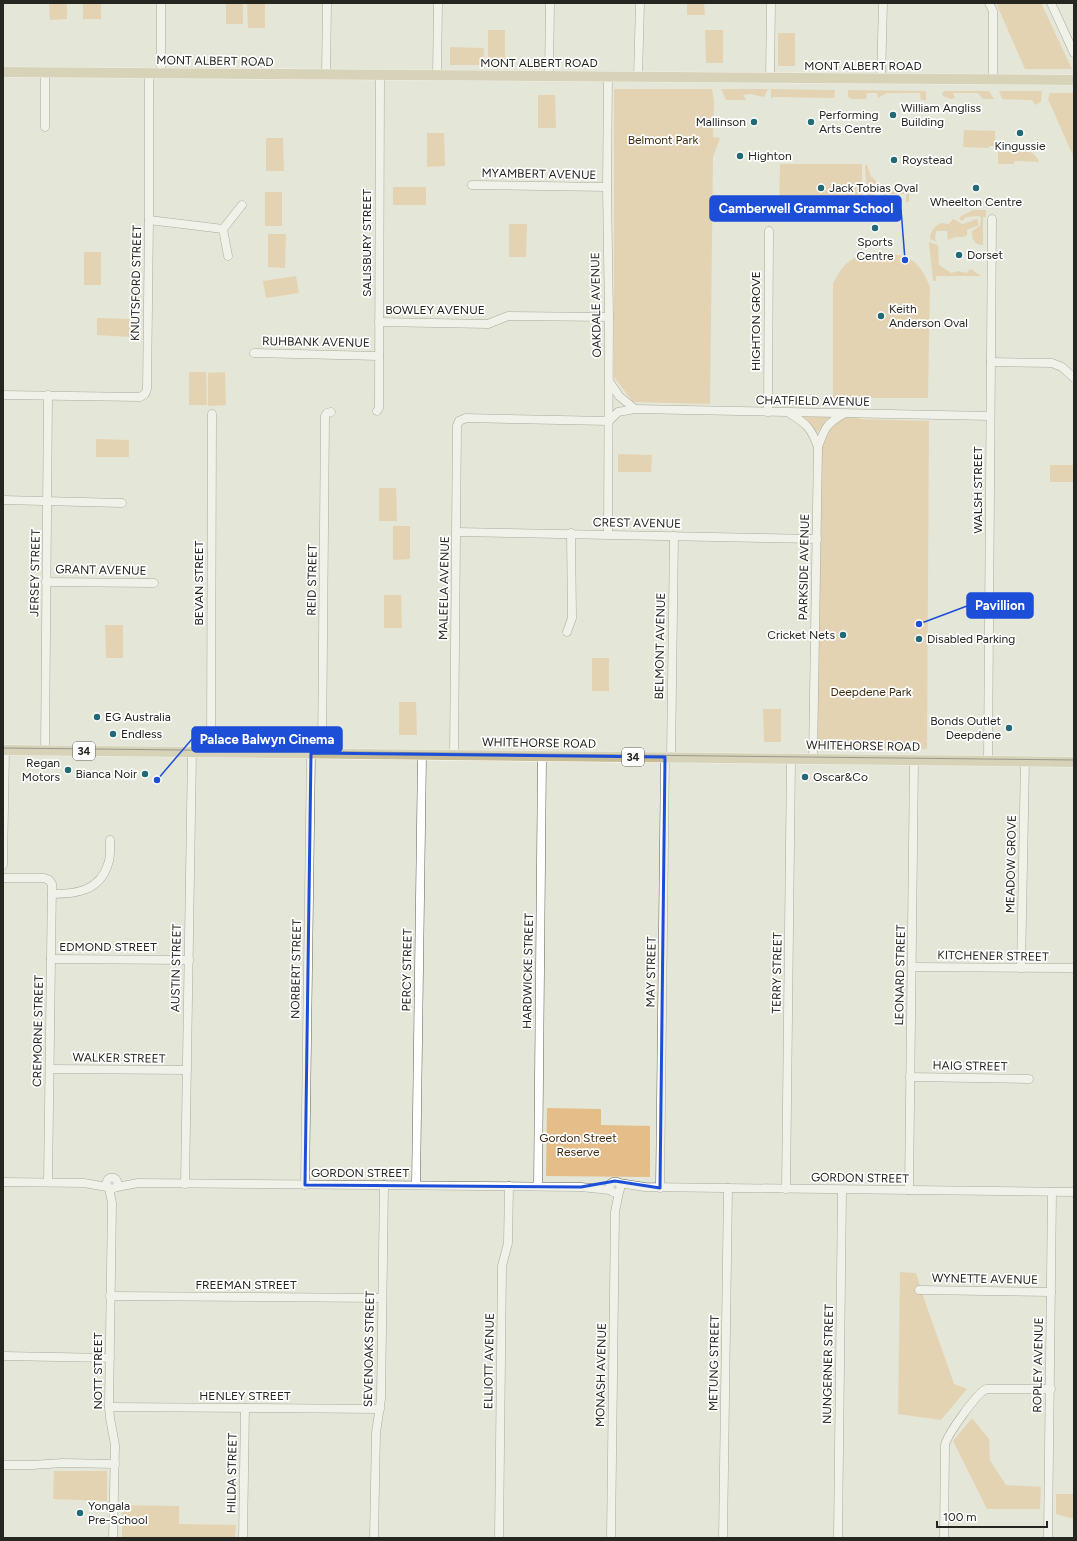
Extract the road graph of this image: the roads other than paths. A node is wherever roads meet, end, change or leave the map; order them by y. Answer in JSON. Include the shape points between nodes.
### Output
{"nodes":[{"id":1,"x":161,"y":3,"type":"edge"},
{"id":2,"x":327,"y":3,"type":"edge"},
{"id":3,"x":438,"y":3,"type":"edge"},
{"id":4,"x":550,"y":3,"type":"edge"},
{"id":5,"x":640,"y":3,"type":"edge"},
{"id":6,"x":772,"y":3,"type":"edge"},
{"id":7,"x":883,"y":3,"type":"edge"},
{"id":8,"x":989,"y":3,"type":"edge"},
{"id":9,"x":1051,"y":3,"type":"edge"},
{"id":10,"x":1074,"y":53,"type":"edge"},
{"id":11,"x":3,"y":72,"type":"edge"},
{"id":12,"x":45,"y":73,"type":"junction"},
{"id":13,"x":149,"y":74,"type":"junction"},
{"id":14,"x":161,"y":74,"type":"junction"},
{"id":15,"x":326,"y":76,"type":"junction"},
{"id":16,"x":380,"y":76,"type":"junction"},
{"id":17,"x":437,"y":76,"type":"junction"},
{"id":18,"x":549,"y":76,"type":"junction"},
{"id":19,"x":608,"y":77,"type":"junction"},
{"id":20,"x":638,"y":77,"type":"junction"},
{"id":21,"x":770,"y":78,"type":"junction"},
{"id":22,"x":881,"y":79,"type":"junction"},
{"id":23,"x":993,"y":80,"type":"junction"},
{"id":24,"x":1074,"y":80,"type":"edge"},
{"id":25,"x":45,"y":127,"type":"dead end"},
{"id":26,"x":472,"y":185,"type":"dead end"},
{"id":27,"x":607,"y":187,"type":"junction"},
{"id":28,"x":242,"y":205,"type":"dead end"},
{"id":29,"x":992,"y":219,"type":"dead end"},
{"id":30,"x":149,"y":220,"type":"junction"},
{"id":31,"x":223,"y":228,"type":"junction"},
{"id":32,"x":769,"y":231,"type":"dead end"},
{"id":33,"x":228,"y":256,"type":"dead end"},
{"id":34,"x":609,"y":317,"type":"junction"},
{"id":35,"x":379,"y":322,"type":"junction"},
{"id":36,"x":254,"y":353,"type":"dead end"},
{"id":37,"x":379,"y":356,"type":"junction"},
{"id":38,"x":991,"y":362,"type":"junction"},
{"id":39,"x":1074,"y":378,"type":"edge"},
{"id":40,"x":609,"y":381,"type":"junction"},
{"id":41,"x":3,"y":395,"type":"edge"},
{"id":42,"x":48,"y":395,"type":"junction"},
{"id":43,"x":635,"y":409,"type":"junction"},
{"id":44,"x":377,"y":411,"type":"dead end"},
{"id":45,"x":332,"y":412,"type":"dead end"},
{"id":46,"x":768,"y":412,"type":"junction"},
{"id":47,"x":788,"y":413,"type":"junction"},
{"id":48,"x":846,"y":413,"type":"junction"},
{"id":49,"x":212,"y":414,"type":"dead end"},
{"id":50,"x":990,"y":416,"type":"junction"},
{"id":51,"x":609,"y":421,"type":"junction"},
{"id":52,"x":818,"y":447,"type":"junction"},
{"id":53,"x":3,"y":500,"type":"edge"},
{"id":54,"x":47,"y":501,"type":"junction"},
{"id":55,"x":122,"y":503,"type":"dead end"},
{"id":56,"x":457,"y":532,"type":"junction"},
{"id":57,"x":571,"y":533,"type":"junction"},
{"id":58,"x":608,"y":534,"type":"junction"},
{"id":59,"x":674,"y":536,"type":"junction"},
{"id":60,"x":817,"y":539,"type":"junction"},
{"id":61,"x":46,"y":582,"type":"junction"},
{"id":62,"x":154,"y":583,"type":"dead end"},
{"id":63,"x":567,"y":632,"type":"dead end"},
{"id":64,"x":4,"y":750,"type":"edge"},
{"id":65,"x":45,"y":751,"type":"junction"},
{"id":66,"x":192,"y":752,"type":"junction"},
{"id":67,"x":211,"y":752,"type":"junction"},
{"id":68,"x":311,"y":753,"type":"junction"},
{"id":69,"x":322,"y":753,"type":"junction"},
{"id":70,"x":422,"y":754,"type":"junction"},
{"id":71,"x":454,"y":755,"type":"junction"},
{"id":72,"x":542,"y":756,"type":"junction"},
{"id":73,"x":668,"y":757,"type":"junction"},
{"id":74,"x":791,"y":758,"type":"junction"},
{"id":75,"x":813,"y":758,"type":"junction"},
{"id":76,"x":914,"y":760,"type":"junction"},
{"id":77,"x":988,"y":761,"type":"junction"},
{"id":78,"x":1025,"y":761,"type":"junction"},
{"id":79,"x":1074,"y":762,"type":"edge"},
{"id":80,"x":110,"y":840,"type":"dead end"},
{"id":81,"x":3,"y":865,"type":"edge"},
{"id":82,"x":3,"y":878,"type":"edge"},
{"id":83,"x":52,"y":894,"type":"junction"},
{"id":84,"x":51,"y":959,"type":"junction"},
{"id":85,"x":188,"y":960,"type":"junction"},
{"id":86,"x":912,"y":967,"type":"junction"},
{"id":87,"x":1021,"y":968,"type":"junction"},
{"id":88,"x":1074,"y":968,"type":"edge"},
{"id":89,"x":50,"y":1069,"type":"junction"},
{"id":90,"x":187,"y":1070,"type":"junction"},
{"id":91,"x":910,"y":1077,"type":"junction"},
{"id":92,"x":1029,"y":1079,"type":"dead end"},
{"id":93,"x":3,"y":1182,"type":"edge"},
{"id":94,"x":48,"y":1182,"type":"junction"},
{"id":95,"x":185,"y":1184,"type":"junction"},
{"id":96,"x":112,"y":1185,"type":"junction"},
{"id":97,"x":305,"y":1185,"type":"junction"},
{"id":98,"x":384,"y":1185,"type":"junction"},
{"id":99,"x":416,"y":1185,"type":"junction"},
{"id":100,"x":509,"y":1186,"type":"junction"},
{"id":101,"x":538,"y":1186,"type":"junction"},
{"id":102,"x":660,"y":1188,"type":"junction"},
{"id":103,"x":728,"y":1188,"type":"junction"},
{"id":104,"x":615,"y":1189,"type":"junction"},
{"id":105,"x":786,"y":1189,"type":"junction"},
{"id":106,"x":842,"y":1190,"type":"junction"},
{"id":107,"x":909,"y":1190,"type":"junction"},
{"id":108,"x":1052,"y":1192,"type":"junction"},
{"id":109,"x":1074,"y":1192,"type":"edge"},
{"id":110,"x":919,"y":1290,"type":"dead end"},
{"id":111,"x":1051,"y":1292,"type":"junction"},
{"id":112,"x":110,"y":1296,"type":"junction"},
{"id":113,"x":382,"y":1298,"type":"junction"},
{"id":114,"x":3,"y":1356,"type":"edge"},
{"id":115,"x":110,"y":1358,"type":"junction"},
{"id":116,"x":1051,"y":1389,"type":"junction"},
{"id":117,"x":109,"y":1407,"type":"junction"},
{"id":118,"x":245,"y":1408,"type":"junction"},
{"id":119,"x":380,"y":1409,"type":"junction"},
{"id":120,"x":115,"y":1464,"type":"junction"},
{"id":121,"x":3,"y":1465,"type":"edge"},
{"id":122,"x":114,"y":1538,"type":"edge"},
{"id":123,"x":243,"y":1538,"type":"edge"},
{"id":124,"x":374,"y":1538,"type":"edge"},
{"id":125,"x":499,"y":1538,"type":"edge"},
{"id":126,"x":611,"y":1538,"type":"edge"},
{"id":127,"x":723,"y":1538,"type":"edge"},
{"id":128,"x":838,"y":1538,"type":"edge"},
{"id":129,"x":944,"y":1538,"type":"edge"},
{"id":130,"x":1048,"y":1538,"type":"edge"}],
"edges":[{"from":1,"to":14,"type":"street"},
{"from":2,"to":15,"type":"street"},
{"from":3,"to":17,"type":"street"},
{"from":4,"to":18,"type":"street"},
{"from":5,"to":20,"type":"street"},
{"from":6,"to":21,"type":"street"},
{"from":7,"to":22,"type":"street"},
{"from":8,"to":23,"type":"street","via":[[993,11]]},
{"from":9,"to":10,"type":"street"},
{"from":11,"to":12,"type":"main road","name":"MONT ALBERT ROAD"},
{"from":12,"to":13,"type":"main road","name":"MONT ALBERT ROAD"},
{"from":12,"to":25,"type":"street"},
{"from":13,"to":14,"type":"main road","name":"MONT ALBERT ROAD"},
{"from":13,"to":30,"type":"street","name":"KNUTSFORD STREET"},
{"from":14,"to":15,"type":"main road","name":"MONT ALBERT ROAD"},
{"from":15,"to":16,"type":"main road","name":"MONT ALBERT ROAD"},
{"from":16,"to":17,"type":"main road","name":"MONT ALBERT ROAD"},
{"from":16,"to":35,"type":"street","name":"SALISBURY STREET"},
{"from":17,"to":18,"type":"main road","name":"MONT ALBERT ROAD"},
{"from":18,"to":19,"type":"main road","name":"MONT ALBERT ROAD"},
{"from":19,"to":20,"type":"main road","name":"MONT ALBERT ROAD"},
{"from":19,"to":27,"type":"street","name":"OAKDALE AVENUE"},
{"from":20,"to":21,"type":"main road","name":"MONT ALBERT ROAD"},
{"from":21,"to":22,"type":"main road","name":"MONT ALBERT ROAD"},
{"from":22,"to":23,"type":"main road","name":"MONT ALBERT ROAD"},
{"from":23,"to":24,"type":"main road","name":"MONT ALBERT ROAD"},
{"from":26,"to":27,"type":"street","name":"MYAMBERT AVENUE"},
{"from":27,"to":34,"type":"street","name":"OAKDALE AVENUE"},
{"from":28,"to":31,"type":"street"},
{"from":29,"to":38,"type":"street","name":"WALSH STREET"},
{"from":30,"to":31,"type":"street"},
{"from":30,"to":42,"type":"street","name":"KNUTSFORD STREET","via":[[145,394],[140,397]]},
{"from":31,"to":33,"type":"street"},
{"from":32,"to":46,"type":"street","name":"HIGHTON GROVE"},
{"from":34,"to":35,"type":"street","name":"BOWLEY AVENUE","via":[[508,316],[488,324]]},
{"from":34,"to":40,"type":"street","name":"OAKDALE AVENUE"},
{"from":35,"to":37,"type":"street","name":"SALISBURY STREET"},
{"from":36,"to":37,"type":"street","name":"RUHBANK AVENUE"},
{"from":37,"to":44,"type":"street","name":"SALISBURY STREET"},
{"from":38,"to":39,"type":"street","via":[[1052,363],[1062,367]]},
{"from":38,"to":50,"type":"street","name":"WALSH STREET"},
{"from":40,"to":43,"type":"street","via":[[619,396]]},
{"from":40,"to":51,"type":"street","name":"OAKDALE AVENUE"},
{"from":41,"to":42,"type":"street"},
{"from":42,"to":54,"type":"street","name":"JERSEY STREET"},
{"from":43,"to":46,"type":"street","name":"CHATFIELD AVENUE"},
{"from":43,"to":51,"type":"street","name":"CHATFIELD AVENUE","via":[[618,412]]},
{"from":45,"to":69,"type":"street","name":"REID STREET","via":[[325,416]]},
{"from":46,"to":47,"type":"street","name":"CHATFIELD AVENUE"},
{"from":47,"to":48,"type":"street","name":"CHATFIELD AVENUE"},
{"from":47,"to":52,"type":"street","name":"PARKSIDE AVENUE","via":[[801,420],[812,431]]},
{"from":48,"to":50,"type":"street","name":"CHATFIELD AVENUE"},
{"from":48,"to":52,"type":"street","name":"PARKSIDE AVENUE","via":[[831,421],[823,431]]},
{"from":49,"to":67,"type":"street","name":"BEVAN STREET"},
{"from":50,"to":77,"type":"street","name":"WALSH STREET"},
{"from":51,"to":56,"type":"street","name":"MALEELA AVENUE","via":[[466,418],[459,421]]},
{"from":51,"to":58,"type":"street","name":"OAKDALE AVENUE"},
{"from":52,"to":60,"type":"street","name":"PARKSIDE AVENUE"},
{"from":53,"to":54,"type":"street"},
{"from":54,"to":55,"type":"street"},
{"from":54,"to":61,"type":"street","name":"JERSEY STREET"},
{"from":56,"to":57,"type":"street","name":"CREST AVENUE"},
{"from":56,"to":71,"type":"street","name":"MALEELA AVENUE"},
{"from":57,"to":58,"type":"street","name":"CREST AVENUE"},
{"from":57,"to":63,"type":"street","via":[[572,618]]},
{"from":58,"to":59,"type":"street","name":"CREST AVENUE"},
{"from":59,"to":60,"type":"street","name":"CREST AVENUE"},
{"from":59,"to":73,"type":"street","name":"BELMONT AVENUE"},
{"from":60,"to":75,"type":"street","name":"PARKSIDE AVENUE"},
{"from":61,"to":62,"type":"street","name":"GRANT AVENUE"},
{"from":61,"to":65,"type":"street","name":"JERSEY STREET"},
{"from":64,"to":65,"type":"main road","name":"WHITEHORSE ROAD","number":"34"},
{"from":64,"to":81,"type":"street"},
{"from":65,"to":66,"type":"main road","name":"WHITEHORSE ROAD","number":"34"},
{"from":66,"to":67,"type":"main road","name":"WHITEHORSE ROAD","number":"34"},
{"from":66,"to":85,"type":"street","name":"AUSTIN STREET"},
{"from":67,"to":68,"type":"main road","name":"WHITEHORSE ROAD","number":"34"},
{"from":68,"to":69,"type":"main road","name":"WHITEHORSE ROAD","number":"34"},
{"from":68,"to":97,"type":"street","name":"NORBERT STREET"},
{"from":69,"to":70,"type":"main road","name":"WHITEHORSE ROAD","number":"34"},
{"from":70,"to":71,"type":"main road","name":"WHITEHORSE ROAD","number":"34"},
{"from":70,"to":99,"type":"street","name":"PERCY STREET"},
{"from":71,"to":72,"type":"main road","name":"WHITEHORSE ROAD","number":"34"},
{"from":72,"to":73,"type":"main road","name":"WHITEHORSE ROAD","number":"34"},
{"from":72,"to":101,"type":"street","name":"HARDWICKE STREET"},
{"from":73,"to":74,"type":"main road","name":"WHITEHORSE ROAD","number":"34"},
{"from":73,"to":102,"type":"street","name":"MAY STREET"},
{"from":74,"to":75,"type":"main road","name":"WHITEHORSE ROAD","number":"34"},
{"from":74,"to":105,"type":"street","name":"TERRY STREET"},
{"from":75,"to":76,"type":"main road","name":"WHITEHORSE ROAD","number":"34"},
{"from":76,"to":77,"type":"main road","name":"WHITEHORSE ROAD","number":"34"},
{"from":76,"to":86,"type":"street","name":"LEONARD STREET"},
{"from":77,"to":78,"type":"main road","name":"WHITEHORSE ROAD","number":"34"},
{"from":78,"to":79,"type":"main road","name":"WHITEHORSE ROAD","number":"34"},
{"from":78,"to":87,"type":"street","name":"MEADOW GROVE"},
{"from":80,"to":83,"type":"street","via":[[108,865],[100,879],[79,893]]},
{"from":82,"to":83,"type":"street","name":"CREMORNE STREET","via":[[44,878],[51,881]]},
{"from":83,"to":84,"type":"street","name":"CREMORNE STREET"},
{"from":84,"to":85,"type":"street","name":"EDMOND STREET"},
{"from":84,"to":89,"type":"street","name":"CREMORNE STREET"},
{"from":85,"to":90,"type":"street","name":"AUSTIN STREET"},
{"from":86,"to":87,"type":"street","name":"KITCHENER STREET"},
{"from":86,"to":91,"type":"street","name":"LEONARD STREET"},
{"from":87,"to":88,"type":"street","name":"KITCHENER STREET"},
{"from":89,"to":90,"type":"street","name":"WALKER STREET"},
{"from":89,"to":94,"type":"street","name":"CREMORNE STREET"},
{"from":90,"to":95,"type":"street","name":"AUSTIN STREET"},
{"from":91,"to":92,"type":"street","name":"HAIG STREET"},
{"from":91,"to":107,"type":"street","name":"LEONARD STREET"},
{"from":93,"to":94,"type":"street","name":"GORDON STREET"},
{"from":94,"to":96,"type":"street","name":"GORDON STREET"},
{"from":95,"to":96,"type":"street","name":"GORDON STREET"},
{"from":95,"to":97,"type":"street","name":"GORDON STREET"},
{"from":96,"to":112,"type":"street","name":"NOTT STREET"},
{"from":97,"to":98,"type":"street","name":"GORDON STREET"},
{"from":98,"to":99,"type":"street","name":"GORDON STREET"},
{"from":98,"to":113,"type":"street","name":"SEVENOAKS STREET"},
{"from":99,"to":100,"type":"street","name":"GORDON STREET"},
{"from":100,"to":101,"type":"street","name":"GORDON STREET"},
{"from":100,"to":125,"type":"street","name":"ELLIOTT AVENUE","via":[[508,1243],[502,1266]]},
{"from":101,"to":104,"type":"street","name":"GORDON STREET"},
{"from":102,"to":103,"type":"street","name":"GORDON STREET"},
{"from":102,"to":104,"type":"street","name":"GORDON STREET"},
{"from":103,"to":105,"type":"street","name":"GORDON STREET"},
{"from":103,"to":127,"type":"street","name":"METUNG STREET"},
{"from":104,"to":126,"type":"street","name":"MONASH AVENUE"},
{"from":105,"to":106,"type":"street","name":"GORDON STREET"},
{"from":106,"to":107,"type":"street","name":"GORDON STREET"},
{"from":106,"to":128,"type":"street","name":"NUNGERNER STREET"},
{"from":107,"to":108,"type":"street","name":"GORDON STREET"},
{"from":108,"to":109,"type":"street","name":"GORDON STREET"},
{"from":108,"to":111,"type":"street","name":"ROPLEY AVENUE"},
{"from":110,"to":111,"type":"street","name":"WYNETTE AVENUE"},
{"from":111,"to":116,"type":"street","name":"ROPLEY AVENUE"},
{"from":112,"to":113,"type":"street","name":"FREEMAN STREET"},
{"from":112,"to":115,"type":"street","name":"NOTT STREET"},
{"from":113,"to":119,"type":"street","name":"SEVENOAKS STREET"},
{"from":114,"to":115,"type":"street"},
{"from":115,"to":117,"type":"street","name":"NOTT STREET"},
{"from":116,"to":129,"type":"street","via":[[984,1390],[950,1434],[946,1442]]},
{"from":116,"to":130,"type":"street","name":"ROPLEY AVENUE"},
{"from":117,"to":118,"type":"street","name":"HENLEY STREET"},
{"from":117,"to":120,"type":"street","name":"NOTT STREET","via":[[115,1439]]},
{"from":118,"to":119,"type":"street","name":"HENLEY STREET"},
{"from":118,"to":123,"type":"street","name":"HILDA STREET"},
{"from":119,"to":124,"type":"street","name":"SEVENOAKS STREET","via":[[376,1433]]},
{"from":120,"to":121,"type":"street"},
{"from":120,"to":122,"type":"street","name":"NOTT STREET"}]}
